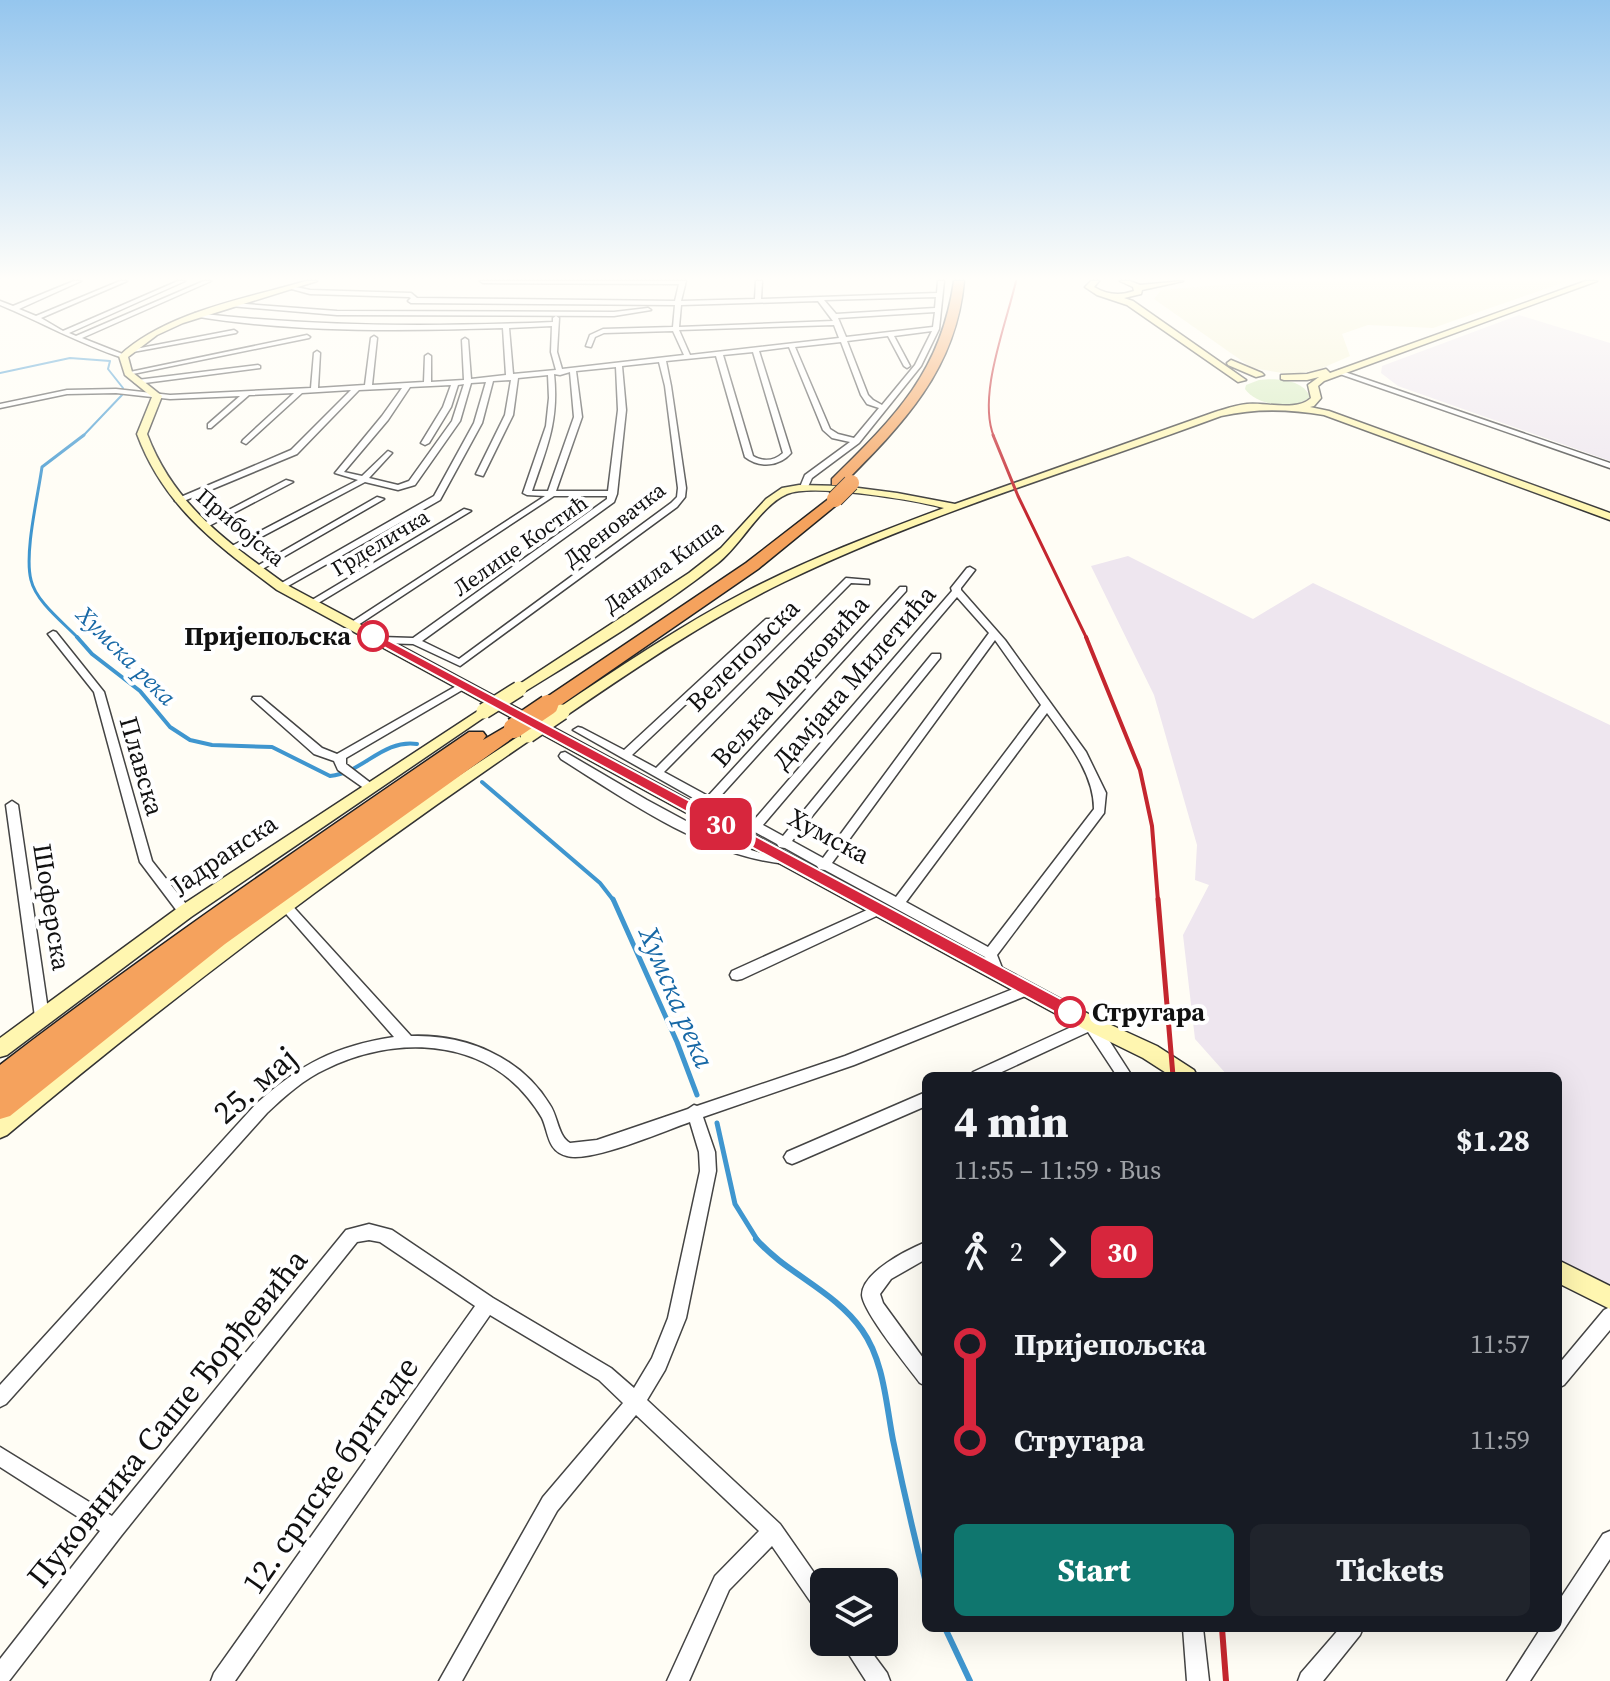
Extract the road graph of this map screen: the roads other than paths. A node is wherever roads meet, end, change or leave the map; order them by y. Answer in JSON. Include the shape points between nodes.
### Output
{"nodes":[{"id":1,"x":124,"y":359,"type":"edge"},
{"id":2,"x":195,"y":359,"type":"edge"},
{"id":3,"x":316,"y":359,"type":"edge"},
{"id":4,"x":371,"y":359,"type":"edge"},
{"id":5,"x":428,"y":359,"type":"edge"},
{"id":6,"x":466,"y":359,"type":"edge"},
{"id":7,"x":510,"y":359,"type":"edge"},
{"id":8,"x":554,"y":359,"type":"edge"},
{"id":9,"x":667,"y":359,"type":"edge"},
{"id":10,"x":721,"y":359,"type":"edge"},
{"id":11,"x":758,"y":359,"type":"edge"},
{"id":12,"x":797,"y":359,"type":"edge"},
{"id":13,"x":851,"y":359,"type":"edge"},
{"id":14,"x":904,"y":359,"type":"edge"},
{"id":15,"x":921,"y":359,"type":"edge"},
{"id":16,"x":936,"y":359,"type":"edge"},
{"id":17,"x":949,"y":359,"type":"edge"},
{"id":18,"x":1211,"y":359,"type":"edge"},
{"id":19,"x":1225,"y":359,"type":"edge"},
{"id":20,"x":1360,"y":359,"type":"edge"},
{"id":21,"x":1374,"y":359,"type":"edge"},
{"id":22,"x":662,"y":360,"type":"junction"},
{"id":23,"x":619,"y":365,"type":"junction"},
{"id":24,"x":907,"y":366,"type":"dead end"},
{"id":25,"x":258,"y":367,"type":"dead end"},
{"id":26,"x":573,"y":372,"type":"junction"},
{"id":27,"x":1339,"y":372,"type":"junction"},
{"id":28,"x":128,"y":373,"type":"junction"},
{"id":29,"x":555,"y":374,"type":"junction"},
{"id":30,"x":1272,"y":376,"type":"junction"},
{"id":31,"x":512,"y":378,"type":"junction"},
{"id":32,"x":490,"y":380,"type":"junction"},
{"id":33,"x":1241,"y":380,"type":"junction"},
{"id":34,"x":137,"y":382,"type":"junction"},
{"id":35,"x":468,"y":382,"type":"junction"},
{"id":36,"x":455,"y":383,"type":"junction"},
{"id":37,"x":427,"y":385,"type":"junction"},
{"id":38,"x":407,"y":386,"type":"junction"},
{"id":39,"x":368,"y":388,"type":"junction"},
{"id":40,"x":356,"y":389,"type":"junction"},
{"id":41,"x":300,"y":391,"type":"junction"},
{"id":42,"x":314,"y":391,"type":"junction"},
{"id":43,"x":246,"y":394,"type":"junction"},
{"id":44,"x":1315,"y":394,"type":"junction"},
{"id":45,"x":1240,"y":395,"type":"junction"},
{"id":46,"x":157,"y":396,"type":"junction"},
{"id":47,"x":0,"y":406,"type":"edge"},
{"id":48,"x":1273,"y":407,"type":"junction"},
{"id":49,"x":884,"y":408,"type":"junction"},
{"id":50,"x":1293,"y":408,"type":"junction"},
{"id":51,"x":1218,"y":414,"type":"junction"},
{"id":52,"x":211,"y":426,"type":"dead end"},
{"id":53,"x":856,"y":441,"type":"junction"},
{"id":54,"x":246,"y":442,"type":"dead end"},
{"id":55,"x":425,"y":443,"type":"dead end"},
{"id":56,"x":388,"y":453,"type":"dead end"},
{"id":57,"x":1610,"y":466,"type":"edge"},
{"id":58,"x":480,"y":474,"type":"dead end"},
{"id":59,"x":362,"y":481,"type":"junction"},
{"id":60,"x":289,"y":482,"type":"dead end"},
{"id":61,"x":804,"y":487,"type":"junction"},
{"id":62,"x":836,"y":490,"type":"junction"},
{"id":63,"x":1000,"y":491,"type":"junction"},
{"id":64,"x":613,"y":494,"type":"junction"},
{"id":65,"x":550,"y":496,"type":"junction"},
{"id":66,"x":380,"y":499,"type":"dead end"},
{"id":67,"x":907,"y":499,"type":"junction"},
{"id":68,"x":179,"y":501,"type":"junction"},
{"id":69,"x":926,"y":501,"type":"junction"},
{"id":70,"x":955,"y":508,"type":"junction"},
{"id":71,"x":467,"y":511,"type":"dead end"},
{"id":72,"x":1610,"y":515,"type":"edge"},
{"id":73,"x":928,"y":519,"type":"junction"},
{"id":74,"x":204,"y":525,"type":"junction"},
{"id":75,"x":231,"y":550,"type":"junction"},
{"id":76,"x":256,"y":569,"type":"junction"},
{"id":77,"x":970,"y":570,"type":"dead end"},
{"id":78,"x":866,"y":582,"type":"dead end"},
{"id":79,"x":281,"y":587,"type":"junction"},
{"id":80,"x":903,"y":589,"type":"dead end"},
{"id":81,"x":957,"y":591,"type":"junction"},
{"id":82,"x":312,"y":603,"type":"junction"},
{"id":83,"x":769,"y":621,"type":"dead end"},
{"id":84,"x":352,"y":625,"type":"junction"},
{"id":85,"x":53,"y":634,"type":"dead end"},
{"id":86,"x":993,"y":635,"type":"junction"},
{"id":87,"x":381,"y":640,"type":"junction"},
{"id":88,"x":415,"y":641,"type":"junction"},
{"id":89,"x":936,"y":656,"type":"dead end"},
{"id":90,"x":460,"y":663,"type":"joint"},
{"id":91,"x":465,"y":684,"type":"junction"},
{"id":92,"x":257,"y":699,"type":"dead end"},
{"id":93,"x":541,"y":701,"type":"junction"},
{"id":94,"x":1046,"y":706,"type":"junction"},
{"id":95,"x":507,"y":724,"type":"junction"},
{"id":96,"x":578,"y":730,"type":"dead end"},
{"id":97,"x":625,"y":755,"type":"junction"},
{"id":98,"x":565,"y":756,"type":"dead end"},
{"id":99,"x":345,"y":767,"type":"junction"},
{"id":100,"x":657,"y":773,"type":"junction"},
{"id":101,"x":368,"y":787,"type":"junction"},
{"id":102,"x":708,"y":803,"type":"junction"},
{"id":103,"x":12,"y":805,"type":"dead end"},
{"id":104,"x":754,"y":828,"type":"junction"},
{"id":105,"x":785,"y":852,"type":"junction"},
{"id":106,"x":823,"y":866,"type":"junction"},
{"id":107,"x":284,"y":904,"type":"junction"},
{"id":108,"x":897,"y":905,"type":"junction"},
{"id":109,"x":878,"y":910,"type":"junction"},
{"id":110,"x":185,"y":912,"type":"junction"},
{"id":111,"x":990,"y":954,"type":"junction"},
{"id":112,"x":997,"y":973,"type":"junction"},
{"id":113,"x":737,"y":975,"type":"dead end"},
{"id":114,"x":1028,"y":989,"type":"junction"},
{"id":115,"x":42,"y":1017,"type":"junction"},
{"id":116,"x":1091,"y":1024,"type":"junction"},
{"id":117,"x":406,"y":1040,"type":"junction"},
{"id":118,"x":0,"y":1049,"type":"edge"},
{"id":119,"x":987,"y":1072,"type":"edge"},
{"id":120,"x":1122,"y":1072,"type":"edge"},
{"id":121,"x":1181,"y":1072,"type":"edge"},
{"id":122,"x":0,"y":1081,"type":"edge"},
{"id":123,"x":922,"y":1101,"type":"edge"},
{"id":124,"x":0,"y":1107,"type":"edge"},
{"id":125,"x":694,"y":1112,"type":"junction"},
{"id":126,"x":0,"y":1129,"type":"edge"},
{"id":127,"x":792,"y":1157,"type":"dead end"},
{"id":128,"x":922,"y":1252,"type":"edge"},
{"id":129,"x":1562,"y":1273,"type":"edge"},
{"id":130,"x":1610,"y":1298,"type":"edge"},
{"id":131,"x":487,"y":1304,"type":"junction"},
{"id":132,"x":1610,"y":1316,"type":"edge"},
{"id":133,"x":922,"y":1371,"type":"edge"},
{"id":134,"x":1562,"y":1374,"type":"edge"},
{"id":135,"x":0,"y":1398,"type":"edge"},
{"id":136,"x":636,"y":1401,"type":"junction"},
{"id":137,"x":0,"y":1456,"type":"edge"},
{"id":138,"x":114,"y":1529,"type":"junction"},
{"id":139,"x":773,"y":1531,"type":"junction"},
{"id":140,"x":1610,"y":1541,"type":"edge"},
{"id":141,"x":810,"y":1584,"type":"edge"},
{"id":142,"x":1562,"y":1614,"type":"edge"},
{"id":143,"x":1193,"y":1632,"type":"edge"},
{"id":144,"x":1350,"y":1632,"type":"edge"},
{"id":145,"x":1550,"y":1632,"type":"edge"},
{"id":146,"x":861,"y":1656,"type":"edge"},
{"id":147,"x":0,"y":1676,"type":"edge"},
{"id":148,"x":222,"y":1681,"type":"edge"},
{"id":149,"x":450,"y":1681,"type":"edge"},
{"id":150,"x":678,"y":1681,"type":"edge"},
{"id":151,"x":879,"y":1681,"type":"edge"},
{"id":152,"x":1198,"y":1681,"type":"edge"},
{"id":153,"x":1309,"y":1681,"type":"edge"},
{"id":154,"x":1518,"y":1681,"type":"edge"}],
"edges":[{"from":1,"to":28,"type":"main road"},
{"from":2,"to":28,"type":"street"},
{"from":3,"to":42,"type":"street"},
{"from":4,"to":39,"type":"street"},
{"from":5,"to":37,"type":"street"},
{"from":6,"to":35,"type":"street"},
{"from":7,"to":31,"type":"street"},
{"from":8,"to":29,"type":"street"},
{"from":9,"to":22,"type":"street"},
{"from":10,"to":11,"type":"street","via":[[749,457],[772,461],[787,455]]},
{"from":12,"to":53,"type":"street","via":[[827,430]]},
{"from":13,"to":49,"type":"street","via":[[865,395]]},
{"from":14,"to":24,"type":"street"},
{"from":15,"to":49,"type":"street","name":"Данила Киша"},
{"from":16,"to":62,"type":"highway","via":[[890,428]]},
{"from":17,"to":62,"type":"highway","via":[[902,433]]},
{"from":18,"to":33,"type":"main road"},
{"from":19,"to":30,"type":"main road"},
{"from":20,"to":30,"type":"main road","via":[[1319,374]]},
{"from":21,"to":27,"type":"main road"},
{"from":22,"to":23,"type":"street"},
{"from":22,"to":90,"type":"street","name":"Дреновачка","via":[[681,497]]},
{"from":23,"to":26,"type":"street"},
{"from":23,"to":64,"type":"street","name":"Лелице Костић","via":[[622,410]]},
{"from":25,"to":34,"type":"street"},
{"from":26,"to":29,"type":"street"},
{"from":26,"to":65,"type":"street","via":[[578,417]]},
{"from":27,"to":44,"type":"main road","via":[[1317,381]]},
{"from":27,"to":57,"type":"street"},
{"from":28,"to":34,"type":"main road"},
{"from":29,"to":31,"type":"street"},
{"from":29,"to":65,"type":"street","via":[[550,426],[526,491]]},
{"from":30,"to":33,"type":"main road"},
{"from":30,"to":44,"type":"main road"},
{"from":31,"to":32,"type":"street"},
{"from":31,"to":58,"type":"street","via":[[509,415]]},
{"from":32,"to":35,"type":"street"},
{"from":32,"to":79,"type":"street","via":[[478,423],[437,498]]},
{"from":33,"to":45,"type":"main road","via":[[1236,385]]},
{"from":34,"to":46,"type":"main road"},
{"from":35,"to":36,"type":"street"},
{"from":35,"to":59,"type":"street","via":[[456,421],[408,487]]},
{"from":36,"to":37,"type":"street"},
{"from":36,"to":55,"type":"street"},
{"from":37,"to":38,"type":"street"},
{"from":38,"to":39,"type":"street"},
{"from":38,"to":59,"type":"street","via":[[339,473]]},
{"from":39,"to":40,"type":"street"},
{"from":40,"to":42,"type":"street"},
{"from":40,"to":68,"type":"street","via":[[294,452]]},
{"from":41,"to":42,"type":"street"},
{"from":41,"to":43,"type":"street"},
{"from":41,"to":54,"type":"street"},
{"from":43,"to":46,"type":"street"},
{"from":43,"to":52,"type":"street"},
{"from":44,"to":50,"type":"main road","via":[[1311,404]]},
{"from":44,"to":72,"type":"main road","via":[[1350,417]]},
{"from":45,"to":48,"type":"main road"},
{"from":45,"to":51,"type":"main road","via":[[1237,404]]},
{"from":46,"to":47,"type":"street","via":[[116,391],[53,394]]},
{"from":46,"to":68,"type":"main road","name":"Прибојска","via":[[142,434],[156,470]]},
{"from":48,"to":50,"type":"main road"},
{"from":48,"to":51,"type":"main road"},
{"from":49,"to":53,"type":"street","name":"Данила Киша"},
{"from":50,"to":72,"type":"main road","via":[[1329,414]]},
{"from":51,"to":63,"type":"main road"},
{"from":53,"to":61,"type":"street","name":"Данила Киша","via":[[808,477]]},
{"from":56,"to":59,"type":"street"},
{"from":59,"to":75,"type":"street"},
{"from":60,"to":74,"type":"street"},
{"from":61,"to":67,"type":"main road"},
{"from":61,"to":93,"type":"main road","name":"Данила Киша","via":[[778,494],[731,546]]},
{"from":62,"to":93,"type":"highway","via":[[733,580]]},
{"from":63,"to":67,"type":"main road"},
{"from":63,"to":70,"type":"main road"},
{"from":64,"to":65,"type":"street"},
{"from":64,"to":88,"type":"street","name":"Лелице Костић","via":[[605,507]]},
{"from":65,"to":84,"type":"street"},
{"from":66,"to":76,"type":"street"},
{"from":67,"to":69,"type":"main road"},
{"from":68,"to":74,"type":"main road","name":"Прибојска"},
{"from":69,"to":70,"type":"main road"},
{"from":69,"to":73,"type":"main road","via":[[932,511]]},
{"from":70,"to":73,"type":"main road"},
{"from":71,"to":82,"type":"street","name":"Грделичка"},
{"from":73,"to":93,"type":"main road","via":[[811,565]]},
{"from":74,"to":75,"type":"main road","name":"Прибојска"},
{"from":75,"to":76,"type":"main road","name":"Прибојска"},
{"from":76,"to":79,"type":"main road","name":"Прибојска"},
{"from":77,"to":81,"type":"street","name":"Дамјана Милетића"},
{"from":78,"to":100,"type":"street","name":"Велепољска","via":[[849,580]]},
{"from":79,"to":82,"type":"main road","name":"Прибојска"},
{"from":80,"to":102,"type":"street","name":"Вељка Марковића"},
{"from":81,"to":86,"type":"street"},
{"from":81,"to":104,"type":"street","name":"Дамјана Милетића"},
{"from":82,"to":84,"type":"main road","name":"Прибојска"},
{"from":83,"to":97,"type":"street"},
{"from":84,"to":87,"type":"main road","name":"Прибојска"},
{"from":85,"to":110,"type":"street","name":"Плавска","via":[[99,692],[146,862]]},
{"from":86,"to":94,"type":"street"},
{"from":86,"to":106,"type":"street"},
{"from":87,"to":88,"type":"street","name":"Прибојска"},
{"from":87,"to":91,"type":"main road","name":"Прибојска"},
{"from":88,"to":90,"type":"street","name":"Прибојска"},
{"from":89,"to":105,"type":"street"},
{"from":91,"to":99,"type":"street","via":[[350,748]]},
{"from":91,"to":105,"type":"main road","name":"Хумска"},
{"from":92,"to":99,"type":"street"},
{"from":93,"to":95,"type":"highway","bridge":true},
{"from":93,"to":95,"type":"main road","name":"Данила Киша","bridge":true},
{"from":94,"to":108,"type":"street"},
{"from":94,"to":111,"type":"street","via":[[1082,755],[1100,793],[1100,810]]},
{"from":95,"to":101,"type":"main road","name":"Јадранска"},
{"from":95,"to":107,"type":"main road","via":[[415,810]]},
{"from":95,"to":122,"type":"highway","via":[[265,880]]},
{"from":95,"to":124,"type":"highway","via":[[227,929]]},
{"from":96,"to":97,"type":"street","name":"Хумска"},
{"from":97,"to":100,"type":"street","name":"Хумска"},
{"from":98,"to":105,"type":"street","name":"Хумска","via":[[711,837],[771,861]]},
{"from":99,"to":101,"type":"street"},
{"from":100,"to":102,"type":"street","name":"Хумска"},
{"from":101,"to":110,"type":"main road","name":"Јадранска"},
{"from":102,"to":104,"type":"street","name":"Хумска"},
{"from":103,"to":115,"type":"street","name":"Шоферска"},
{"from":104,"to":105,"type":"street","name":"Хумска"},
{"from":105,"to":106,"type":"street","name":"Хумска"},
{"from":105,"to":109,"type":"main road","name":"Хумска"},
{"from":106,"to":108,"type":"street","name":"Хумска"},
{"from":107,"to":117,"type":"street"},
{"from":107,"to":126,"type":"main road"},
{"from":108,"to":111,"type":"street","name":"Хумска"},
{"from":109,"to":112,"type":"main road","name":"Хумска"},
{"from":109,"to":113,"type":"street"},
{"from":110,"to":115,"type":"main road","name":"Јадранска"},
{"from":111,"to":112,"type":"street"},
{"from":112,"to":114,"type":"main road","name":"Хумска"},
{"from":114,"to":116,"type":"main road","name":"Хумска"},
{"from":114,"to":125,"type":"street","via":[[849,1061]]},
{"from":115,"to":118,"type":"main road","name":"Јадранска"},
{"from":116,"to":119,"type":"street"},
{"from":116,"to":120,"type":"street"},
{"from":116,"to":121,"type":"main road","name":"Хумска"},
{"from":117,"to":125,"type":"street","name":"25. мај","via":[[488,1055],[521,1080],[565,1149],[597,1147]]},
{"from":117,"to":135,"type":"street","name":"25. мај","via":[[372,1045],[319,1065],[262,1108]]},
{"from":123,"to":127,"type":"street"},
{"from":125,"to":136,"type":"street","via":[[707,1152],[705,1191],[677,1318],[659,1364]]},
{"from":128,"to":133,"type":"street","via":[[885,1273],[871,1291],[877,1309]]},
{"from":129,"to":130,"type":"main road"},
{"from":131,"to":136,"type":"street","via":[[605,1374]]},
{"from":131,"to":138,"type":"street","name":"Пуковника Саше Ђорђевића","via":[[386,1236],[376,1231],[352,1236]]},
{"from":131,"to":148,"type":"street","name":"12. српске бригаде"},
{"from":132,"to":134,"type":"street"},
{"from":136,"to":139,"type":"street"},
{"from":136,"to":149,"type":"street","via":[[550,1504]]},
{"from":137,"to":138,"type":"street"},
{"from":138,"to":147,"type":"street","name":"Пуковника Саше Ђорђевића"},
{"from":139,"to":141,"type":"street"},
{"from":139,"to":150,"type":"street","via":[[722,1583]]},
{"from":140,"to":142,"type":"street"},
{"from":143,"to":152,"type":"street"},
{"from":144,"to":153,"type":"street"},
{"from":145,"to":154,"type":"street"},
{"from":146,"to":151,"type":"street"}]}
